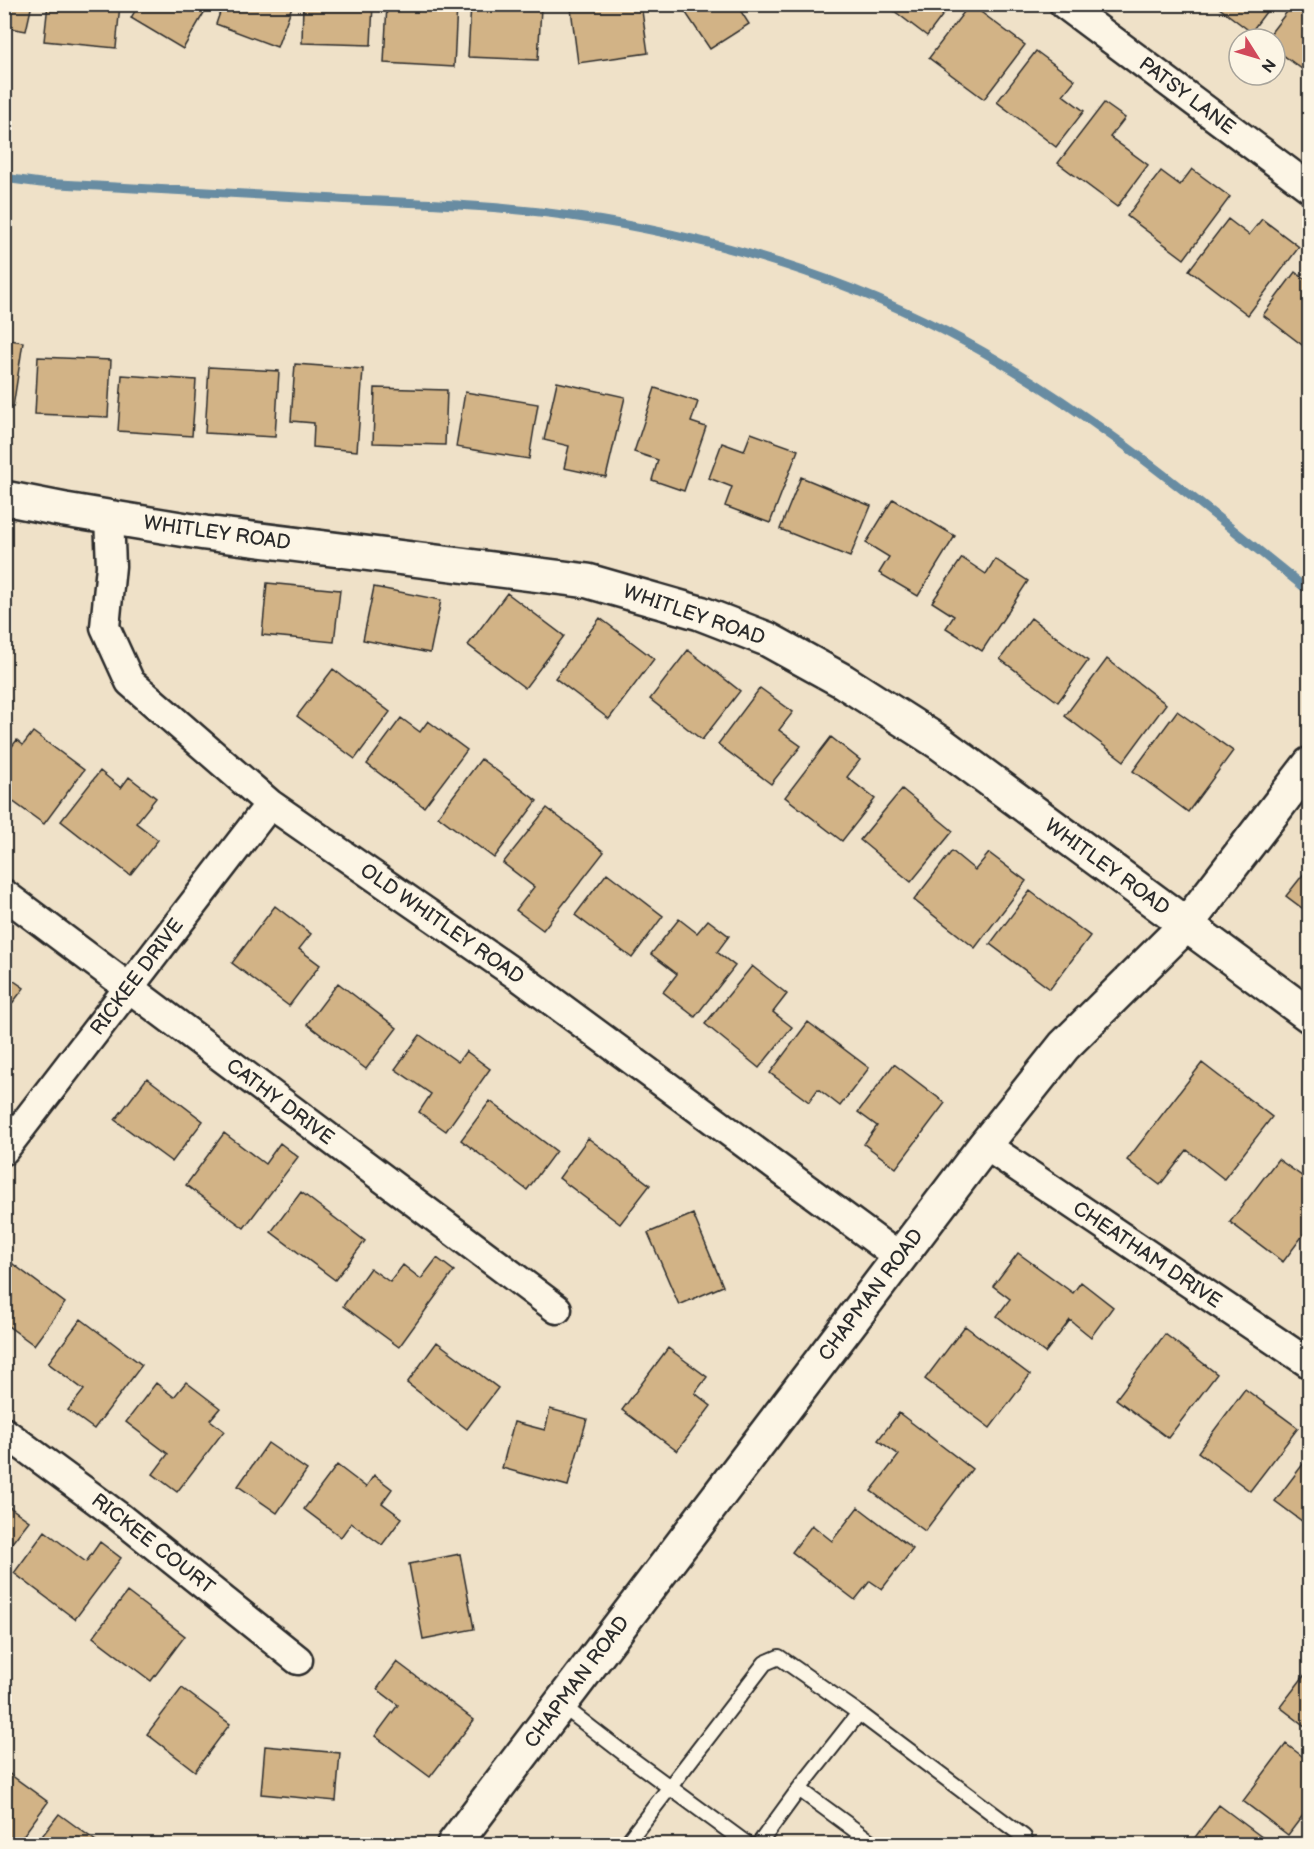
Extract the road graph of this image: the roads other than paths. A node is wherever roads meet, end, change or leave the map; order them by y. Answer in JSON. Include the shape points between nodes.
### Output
{"nodes":[{"id":1,"x":1064,"y":4,"type":"edge"},
{"id":2,"x":1310,"y":188,"type":"edge"},
{"id":3,"x":4,"y":498,"type":"edge"},
{"id":4,"x":110,"y":517,"type":"junction"},
{"id":5,"x":1310,"y":764,"type":"edge"},
{"id":6,"x":270,"y":804,"type":"junction"},
{"id":7,"x":4,"y":894,"type":"edge"},
{"id":8,"x":1186,"y":925,"type":"junction"},
{"id":9,"x":129,"y":988,"type":"junction"},
{"id":10,"x":1310,"y":1016,"type":"edge"},
{"id":11,"x":985,"y":1145,"type":"junction"},
{"id":12,"x":4,"y":1150,"type":"edge"},
{"id":13,"x":900,"y":1258,"type":"junction"},
{"id":14,"x":557,"y":1309,"type":"dead end"},
{"id":15,"x":1310,"y":1364,"type":"edge"},
{"id":16,"x":4,"y":1432,"type":"edge"},
{"id":17,"x":298,"y":1660,"type":"dead end"},
{"id":18,"x":560,"y":1704,"type":"junction"},
{"id":19,"x":859,"y":1713,"type":"junction"},
{"id":20,"x":669,"y":1787,"type":"junction"},
{"id":21,"x":799,"y":1789,"type":"junction"},
{"id":22,"x":454,"y":1845,"type":"edge"},
{"id":23,"x":626,"y":1845,"type":"edge"},
{"id":24,"x":747,"y":1845,"type":"edge"},
{"id":25,"x":759,"y":1845,"type":"edge"},
{"id":26,"x":874,"y":1845,"type":"edge"},
{"id":27,"x":1026,"y":1845,"type":"edge"}],
"edges":[{"from":1,"to":2,"type":"street","name":"PATSY LANE"},
{"from":3,"to":4,"type":"street","name":"WHITLEY ROAD"},
{"from":4,"to":6,"type":"street","name":"OLD WHITLEY ROAD","via":[[111,566],[105,627],[130,682]]},
{"from":4,"to":8,"type":"street","name":"WHITLEY ROAD","via":[[588,581],[700,613],[767,639],[843,681],[940,743]]},
{"from":5,"to":8,"type":"street","name":"CHAPMAN ROAD"},
{"from":6,"to":9,"type":"street","name":"RICKEE DRIVE"},
{"from":6,"to":13,"type":"street","name":"OLD WHITLEY ROAD","via":[[521,978]]},
{"from":7,"to":9,"type":"street","name":"CATHY DRIVE"},
{"from":8,"to":10,"type":"street","name":"WHITLEY ROAD"},
{"from":8,"to":11,"type":"street","name":"CHAPMAN ROAD","via":[[1064,1046]]},
{"from":9,"to":12,"type":"street","name":"RICKEE DRIVE"},
{"from":9,"to":14,"type":"street","name":"CATHY DRIVE"},
{"from":11,"to":13,"type":"street","name":"CHAPMAN ROAD"},
{"from":11,"to":15,"type":"street","name":"CHEATHAM DRIVE"},
{"from":13,"to":18,"type":"street","name":"CHAPMAN ROAD"},
{"from":16,"to":17,"type":"street","name":"RICKEE COURT","via":[[118,1516]]},
{"from":18,"to":20,"type":"lane"},
{"from":18,"to":22,"type":"street","name":"CHAPMAN ROAD"},
{"from":19,"to":20,"type":"lane","via":[[779,1657],[765,1663]]},
{"from":19,"to":21,"type":"lane"},
{"from":19,"to":27,"type":"lane","via":[[1024,1837]]},
{"from":20,"to":23,"type":"lane"},
{"from":20,"to":24,"type":"lane"},
{"from":21,"to":25,"type":"lane"},
{"from":21,"to":26,"type":"lane"}]}
